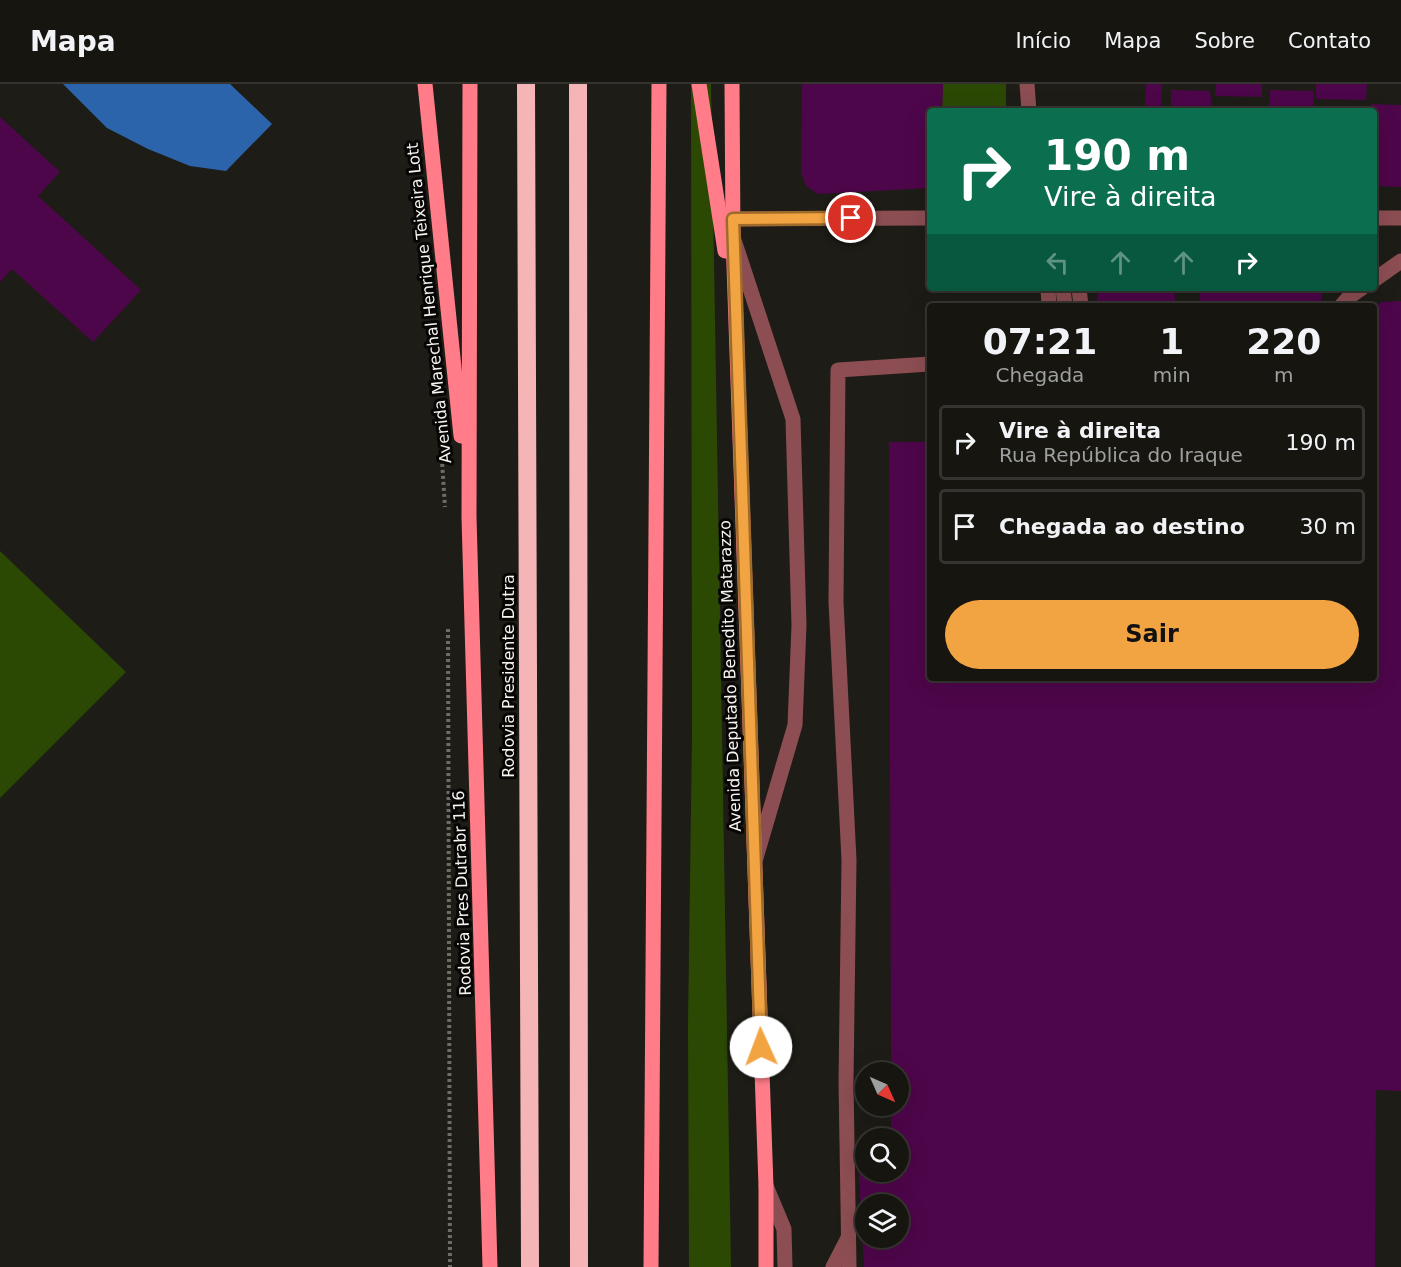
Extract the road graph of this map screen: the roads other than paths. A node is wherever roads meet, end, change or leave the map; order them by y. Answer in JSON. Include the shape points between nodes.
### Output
{"nodes":[{"id":1,"x":425,"y":84,"type":"edge"},
{"id":2,"x":470,"y":84,"type":"edge"},
{"id":3,"x":526,"y":84,"type":"edge"},
{"id":4,"x":578,"y":84,"type":"edge"},
{"id":5,"x":659,"y":84,"type":"edge"},
{"id":6,"x":699,"y":84,"type":"edge"},
{"id":7,"x":732,"y":84,"type":"edge"},
{"id":8,"x":1027,"y":84,"type":"edge"},
{"id":9,"x":1029,"y":108,"type":"edge"},
{"id":10,"x":1377,"y":218,"type":"edge"},
{"id":11,"x":1401,"y":218,"type":"edge"},
{"id":12,"x":733,"y":219,"type":"junction"},
{"id":13,"x":927,"y":220,"type":"edge"},
{"id":14,"x":733,"y":237,"type":"junction"},
{"id":15,"x":1401,"y":261,"type":"edge"},
{"id":16,"x":1377,"y":278,"type":"edge"},
{"id":17,"x":1358,"y":291,"type":"edge"},
{"id":18,"x":1344,"y":303,"type":"edge"},
{"id":19,"x":736,"y":316,"type":"junction"},
{"id":20,"x":927,"y":364,"type":"edge"},
{"id":21,"x":469,"y":517,"type":"junction"},
{"id":22,"x":755,"y":861,"type":"junction"},
{"id":23,"x":766,"y":1186,"type":"junction"},
{"id":24,"x":848,"y":1238,"type":"junction"},
{"id":25,"x":490,"y":1267,"type":"edge"},
{"id":26,"x":530,"y":1267,"type":"edge"},
{"id":27,"x":579,"y":1267,"type":"edge"},
{"id":28,"x":651,"y":1267,"type":"edge"},
{"id":29,"x":766,"y":1267,"type":"edge"},
{"id":30,"x":785,"y":1267,"type":"edge"},
{"id":31,"x":833,"y":1267,"type":"edge"},
{"id":32,"x":849,"y":1267,"type":"edge"}],
"edges":[{"from":1,"to":21,"type":"main road","name":"Avenida Marechal Henrique Teixeira Lott"},
{"from":2,"to":21,"type":"main road"},
{"from":3,"to":26,"type":"highway","name":"Rodovia Presidente Dutra"},
{"from":4,"to":27,"type":"highway"},
{"from":5,"to":28,"type":"main road"},
{"from":6,"to":19,"type":"main road"},
{"from":7,"to":12,"type":"main road","name":"Avenida Deputado Benedito Matarazzo"},
{"from":8,"to":9,"type":"street"},
{"from":10,"to":11,"type":"street"},
{"from":12,"to":13,"type":"street"},
{"from":12,"to":14,"type":"main road","name":"Avenida Deputado Benedito Matarazzo"},
{"from":14,"to":19,"type":"main road","name":"Avenida Deputado Benedito Matarazzo"},
{"from":14,"to":22,"type":"street","via":[[793,419],[799,626],[795,725]]},
{"from":15,"to":16,"type":"street"},
{"from":17,"to":18,"type":"street"},
{"from":19,"to":22,"type":"main road","name":"Avenida Deputado Benedito Matarazzo"},
{"from":20,"to":24,"type":"street","via":[[838,370],[836,602],[849,860]]},
{"from":21,"to":25,"type":"main road","name":"Rodovia Pres Dutrabr 116"},
{"from":22,"to":23,"type":"main road","name":"Avenida Deputado Benedito Matarazzo"},
{"from":23,"to":29,"type":"main road","name":"Avenida Deputado Benedito Matarazzo"},
{"from":23,"to":30,"type":"street","via":[[784,1229]]},
{"from":24,"to":31,"type":"street"},
{"from":24,"to":32,"type":"street"}]}
